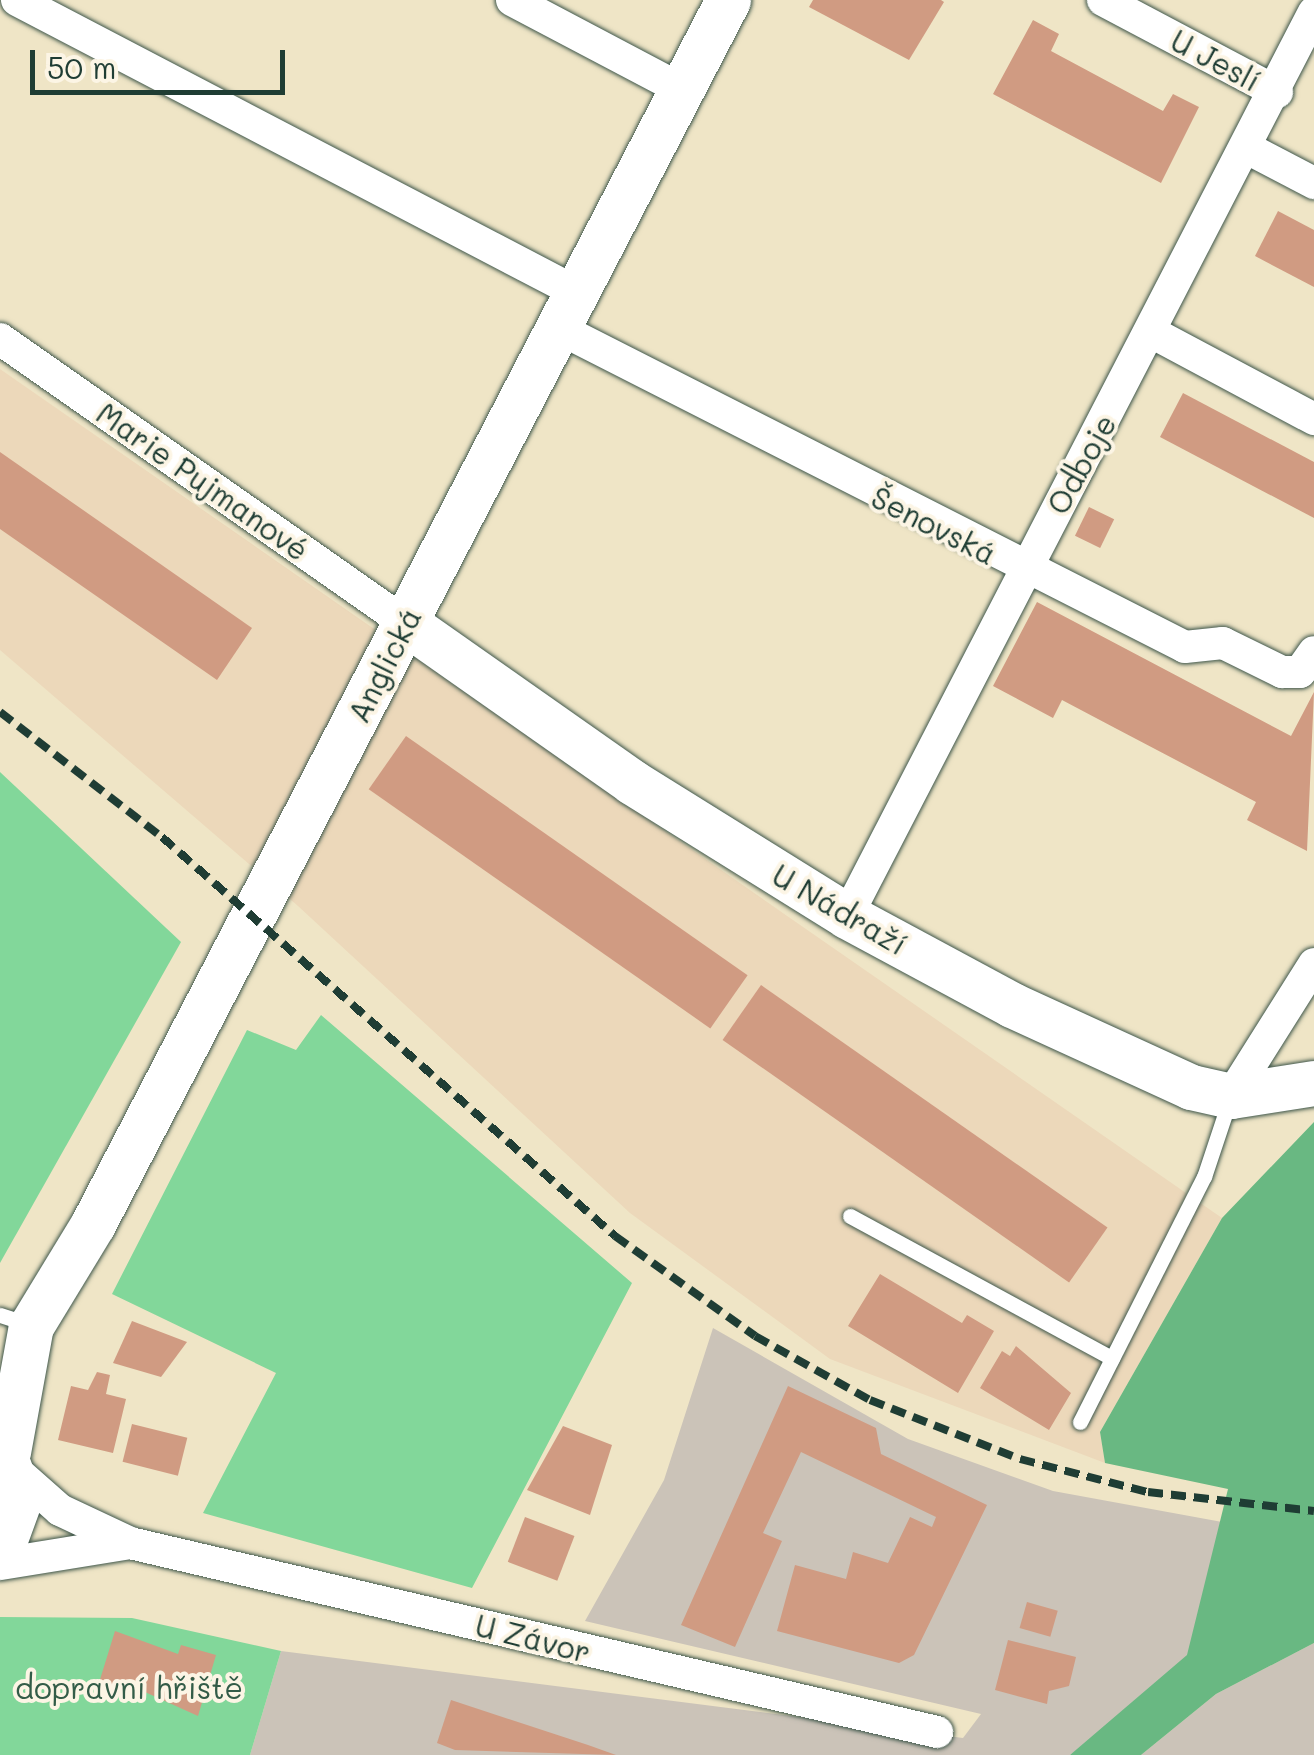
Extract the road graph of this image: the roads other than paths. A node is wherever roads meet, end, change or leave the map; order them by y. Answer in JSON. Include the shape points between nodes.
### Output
{"nodes":[{"id":1,"x":17,"y":0,"type":"edge"},
{"id":2,"x":512,"y":0,"type":"edge"},
{"id":3,"x":728,"y":0,"type":"edge"},
{"id":4,"x":1103,"y":0,"type":"edge"},
{"id":5,"x":1314,"y":12,"type":"edge"},
{"id":6,"x":682,"y":89,"type":"junction"},
{"id":7,"x":1277,"y":92,"type":"junction"},
{"id":8,"x":1247,"y":148,"type":"junction"},
{"id":9,"x":1314,"y":183,"type":"edge"},
{"id":10,"x":567,"y":310,"type":"junction"},
{"id":11,"x":1153,"y":333,"type":"junction"},
{"id":12,"x":0,"y":339,"type":"edge"},
{"id":13,"x":1314,"y":419,"type":"edge"},
{"id":14,"x":1022,"y":571,"type":"junction"},
{"id":15,"x":406,"y":623,"type":"junction"},
{"id":16,"x":1314,"y":652,"type":"edge"},
{"id":17,"x":847,"y":916,"type":"junction"},
{"id":18,"x":1313,"y":971,"type":"edge"},
{"id":19,"x":1314,"y":1083,"type":"edge"},
{"id":20,"x":1231,"y":1096,"type":"junction"},
{"id":21,"x":850,"y":1216,"type":"dead end"},
{"id":22,"x":10,"y":1329,"type":"edge"},
{"id":23,"x":1112,"y":1358,"type":"junction"},
{"id":24,"x":1080,"y":1422,"type":"dead end"},
{"id":25,"x":8,"y":1456,"type":"edge"},
{"id":26,"x":130,"y":1543,"type":"junction"},
{"id":27,"x":0,"y":1553,"type":"edge"},
{"id":28,"x":0,"y":1564,"type":"edge"},
{"id":29,"x":937,"y":1732,"type":"dead end"}],
"edges":[{"from":1,"to":10,"type":"street","name":"Šenovská"},
{"from":2,"to":6,"type":"street"},
{"from":3,"to":6,"type":"street","name":"Anglická"},
{"from":4,"to":7,"type":"street","name":"U Jeslí"},
{"from":5,"to":7,"type":"street","name":"Odboje"},
{"from":6,"to":10,"type":"street","name":"Anglická"},
{"from":7,"to":8,"type":"street","name":"Odboje"},
{"from":8,"to":9,"type":"street"},
{"from":8,"to":11,"type":"street","name":"Odboje"},
{"from":10,"to":14,"type":"street","name":"Šenovská"},
{"from":10,"to":15,"type":"street","name":"Anglická"},
{"from":11,"to":13,"type":"street"},
{"from":11,"to":14,"type":"street","name":"Odboje"},
{"from":12,"to":15,"type":"street","name":"Marie Pujmanové"},
{"from":14,"to":16,"type":"street","name":"Šenovská","via":[[1186,646],[1223,643],[1282,672],[1300,672]]},
{"from":14,"to":17,"type":"street","name":"Odboje"},
{"from":15,"to":17,"type":"street","name":"U Nádraží","via":[[632,782]]},
{"from":15,"to":22,"type":"street","name":"Anglická"},
{"from":17,"to":20,"type":"street","name":"U Nádraží","via":[[1152,1074]]},
{"from":18,"to":20,"type":"street"},
{"from":19,"to":20,"type":"street","name":"U Nádraží"},
{"from":20,"to":23,"type":"lane","via":[[1204,1177]]},
{"from":21,"to":23,"type":"lane"},
{"from":22,"to":25,"type":"street","name":"Anglická"},
{"from":23,"to":24,"type":"lane"},
{"from":25,"to":26,"type":"street","name":"U Závor","via":[[60,1510]]},
{"from":25,"to":27,"type":"street","name":"Anglická","via":[[16,1524]]},
{"from":26,"to":28,"type":"street","name":"U Závor"},
{"from":26,"to":29,"type":"street","name":"U Závor"}]}
